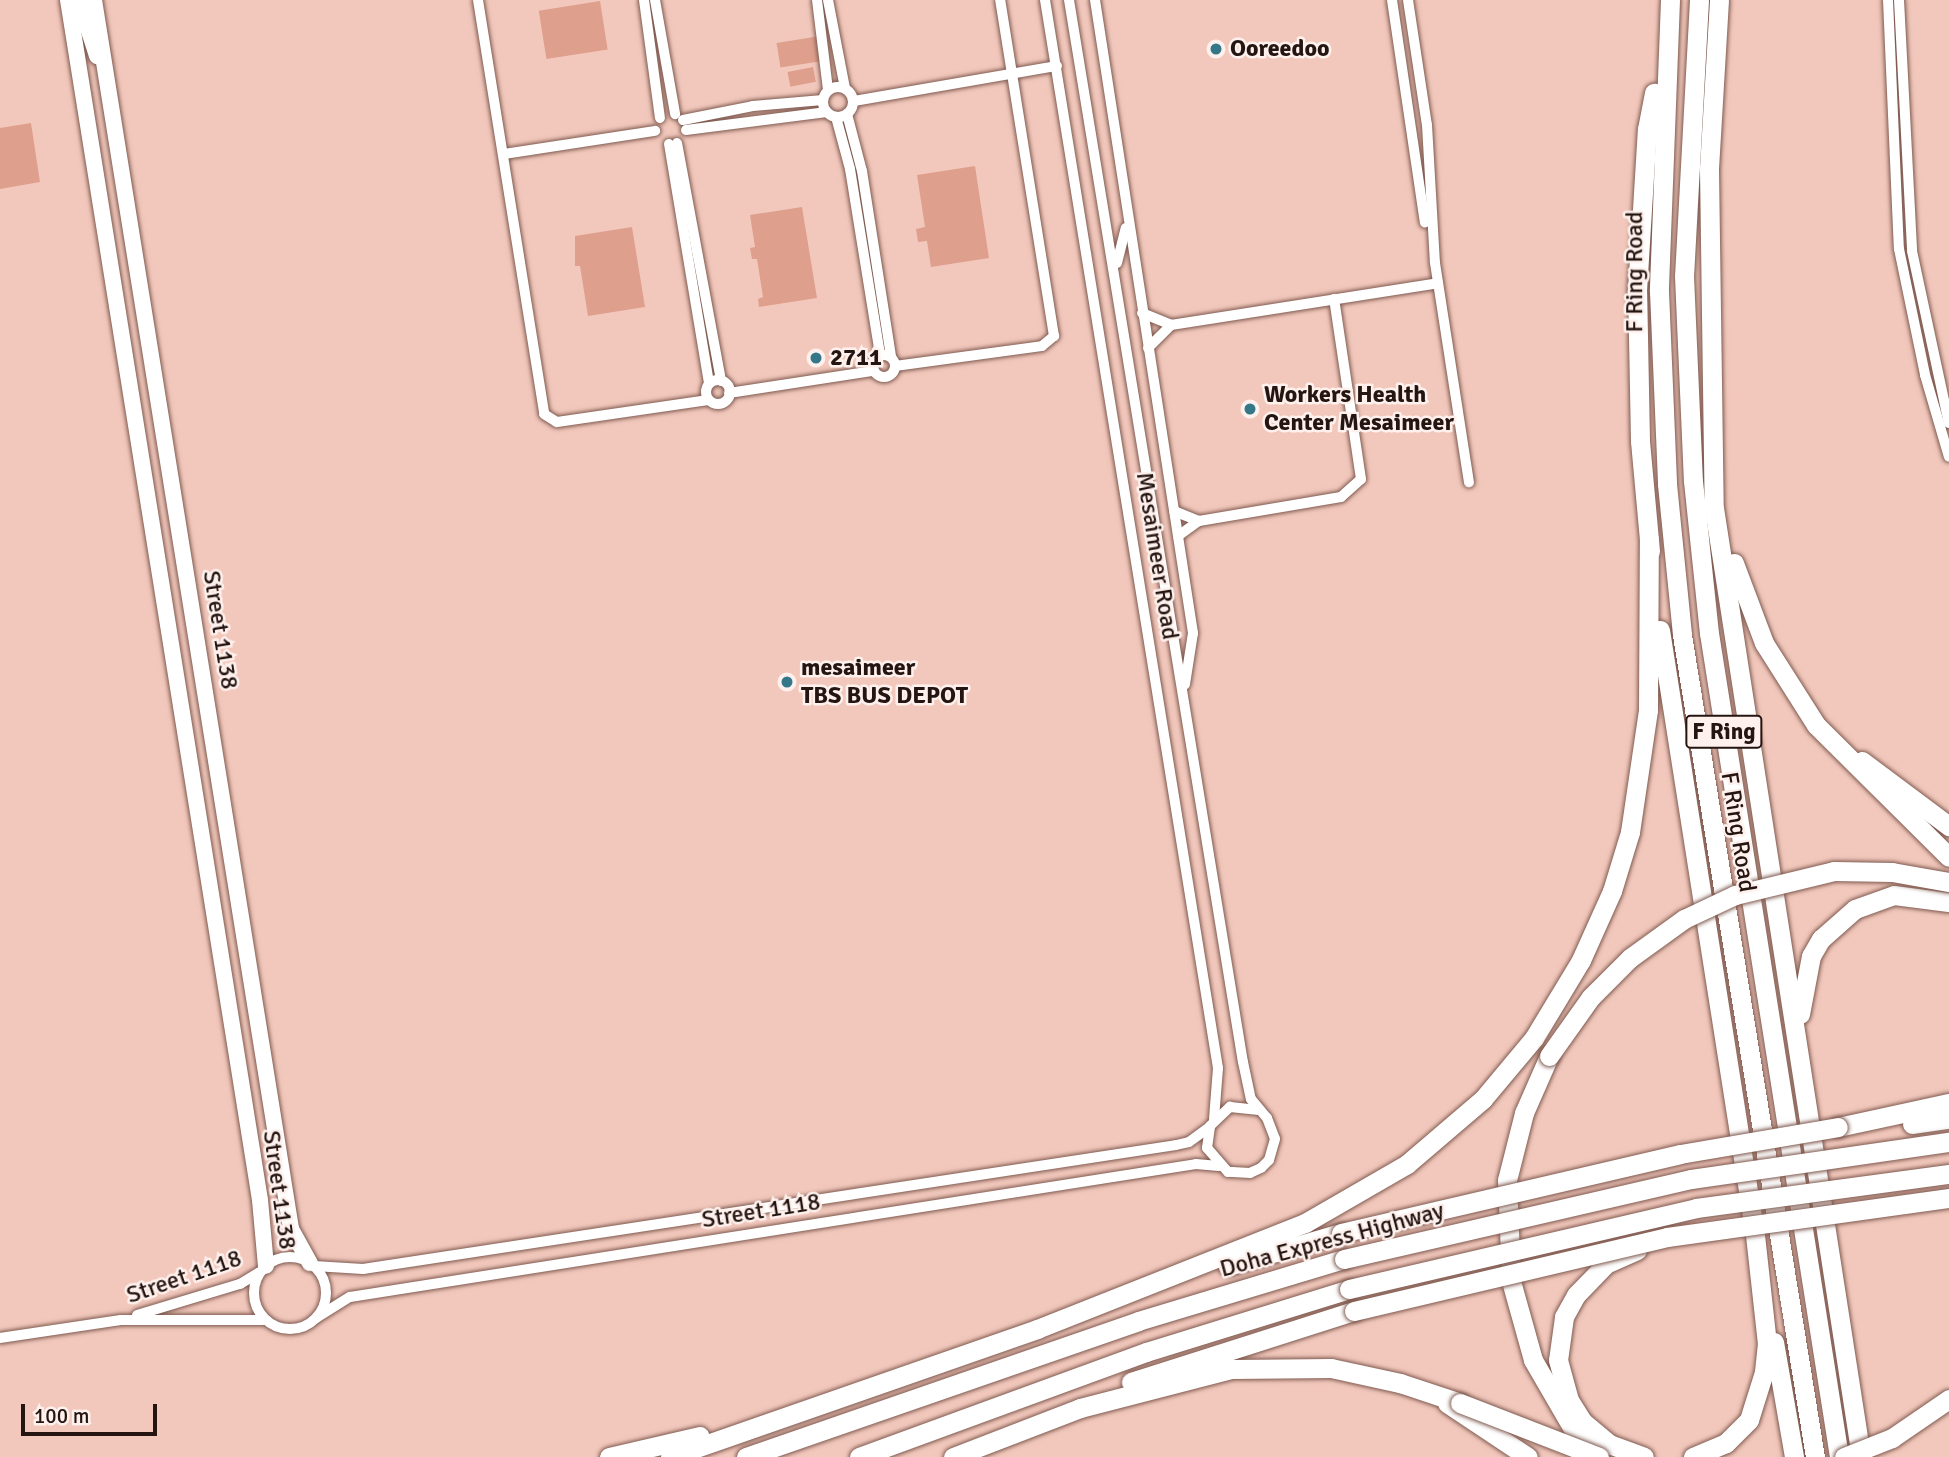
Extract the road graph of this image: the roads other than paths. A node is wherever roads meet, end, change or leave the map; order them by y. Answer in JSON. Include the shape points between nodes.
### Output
{"nodes":[{"id":1,"x":68,"y":0,"type":"edge"},
{"id":2,"x":79,"y":0,"type":"edge"},
{"id":3,"x":94,"y":0,"type":"edge"},
{"id":4,"x":478,"y":0,"type":"edge"},
{"id":5,"x":644,"y":0,"type":"edge"},
{"id":6,"x":655,"y":0,"type":"edge"},
{"id":7,"x":817,"y":0,"type":"edge"},
{"id":8,"x":828,"y":0,"type":"edge"},
{"id":9,"x":1000,"y":0,"type":"edge"},
{"id":10,"x":1045,"y":0,"type":"edge"},
{"id":11,"x":1069,"y":0,"type":"edge"},
{"id":12,"x":1095,"y":0,"type":"edge"},
{"id":13,"x":1392,"y":0,"type":"edge"},
{"id":14,"x":1408,"y":0,"type":"edge"},
{"id":15,"x":1670,"y":0,"type":"edge"},
{"id":16,"x":1699,"y":0,"type":"edge"},
{"id":17,"x":1719,"y":0,"type":"edge"},
{"id":18,"x":1888,"y":0,"type":"edge"},
{"id":19,"x":1899,"y":0,"type":"edge"},
{"id":20,"x":1665,"y":41,"type":"junction"},
{"id":21,"x":1057,"y":66,"type":"junction"},
{"id":22,"x":107,"y":74,"type":"junction"},
{"id":23,"x":1012,"y":74,"type":"junction"},
{"id":24,"x":845,"y":88,"type":"junction"},
{"id":25,"x":825,"y":95,"type":"junction"},
{"id":26,"x":854,"y":101,"type":"junction"},
{"id":27,"x":837,"y":114,"type":"junction"},
{"id":28,"x":660,"y":118,"type":"junction"},
{"id":29,"x":681,"y":121,"type":"junction"},
{"id":30,"x":655,"y":131,"type":"junction"},
{"id":31,"x":673,"y":144,"type":"junction"},
{"id":32,"x":504,"y":154,"type":"junction"},
{"id":33,"x":1127,"y":223,"type":"junction"},
{"id":34,"x":1435,"y":263,"type":"junction"},
{"id":35,"x":1115,"y":269,"type":"junction"},
{"id":36,"x":1438,"y":283,"type":"junction"},
{"id":37,"x":1334,"y":299,"type":"junction"},
{"id":38,"x":1142,"y":313,"type":"junction"},
{"id":39,"x":1171,"y":325,"type":"junction"},
{"id":40,"x":1147,"y":348,"type":"junction"},
{"id":41,"x":889,"y":359,"type":"junction"},
{"id":42,"x":1130,"y":359,"type":"junction"},
{"id":43,"x":873,"y":371,"type":"junction"},
{"id":44,"x":722,"y":381,"type":"junction"},
{"id":45,"x":709,"y":384,"type":"junction"},
{"id":46,"x":1154,"y":391,"type":"junction"},
{"id":47,"x":730,"y":393,"type":"junction"},
{"id":48,"x":708,"y":400,"type":"junction"},
{"id":49,"x":1949,"y":423,"type":"edge"},
{"id":50,"x":1713,"y":432,"type":"junction"},
{"id":51,"x":1949,"y":457,"type":"edge"},
{"id":52,"x":1469,"y":482,"type":"dead end"},
{"id":53,"x":1174,"y":511,"type":"junction"},
{"id":54,"x":1199,"y":521,"type":"junction"},
{"id":55,"x":1178,"y":536,"type":"junction"},
{"id":56,"x":1649,"y":539,"type":"junction"},
{"id":57,"x":1184,"y":687,"type":"junction"},
{"id":58,"x":1790,"y":688,"type":"junction"},
{"id":59,"x":1949,"y":826,"type":"edge"},
{"id":60,"x":1949,"y":857,"type":"edge"},
{"id":61,"x":1949,"y":882,"type":"edge"},
{"id":62,"x":1949,"y":902,"type":"edge"},
{"id":63,"x":1949,"y":1103,"type":"edge"},
{"id":64,"x":1259,"y":1110,"type":"junction"},
{"id":65,"x":1805,"y":1116,"type":"junction"},
{"id":66,"x":1949,"y":1119,"type":"edge"},
{"id":67,"x":1212,"y":1123,"type":"junction"},
{"id":68,"x":1838,"y":1127,"type":"junction"},
{"id":69,"x":1949,"y":1142,"type":"edge"},
{"id":70,"x":1219,"y":1166,"type":"junction"},
{"id":71,"x":1949,"y":1174,"type":"edge"},
{"id":72,"x":1949,"y":1198,"type":"edge"},
{"id":73,"x":1710,"y":1230,"type":"junction"},
{"id":74,"x":312,"y":1264,"type":"junction"},
{"id":75,"x":1760,"y":1265,"type":"junction"},
{"id":76,"x":263,"y":1269,"type":"junction"},
{"id":77,"x":1089,"y":1307,"type":"junction"},
{"id":78,"x":316,"y":1318,"type":"junction"},
{"id":79,"x":121,"y":1320,"type":"junction"},
{"id":80,"x":265,"y":1320,"type":"junction"},
{"id":81,"x":0,"y":1338,"type":"edge"},
{"id":82,"x":1431,"y":1393,"type":"junction"},
{"id":83,"x":1949,"y":1399,"type":"edge"},
{"id":84,"x":1080,"y":1408,"type":"junction"},
{"id":85,"x":790,"y":1416,"type":"junction"},
{"id":86,"x":609,"y":1457,"type":"edge"},
{"id":87,"x":670,"y":1457,"type":"edge"},
{"id":88,"x":746,"y":1457,"type":"edge"},
{"id":89,"x":859,"y":1457,"type":"edge"},
{"id":90,"x":953,"y":1457,"type":"edge"},
{"id":91,"x":1528,"y":1457,"type":"edge"},
{"id":92,"x":1597,"y":1457,"type":"edge"},
{"id":93,"x":1644,"y":1457,"type":"edge"},
{"id":94,"x":1693,"y":1457,"type":"edge"},
{"id":95,"x":1794,"y":1457,"type":"edge"},
{"id":96,"x":1815,"y":1457,"type":"edge"},
{"id":97,"x":1842,"y":1457,"type":"edge"},
{"id":98,"x":1861,"y":1457,"type":"edge"}],
"edges":[{"from":1,"to":76,"type":"street","name":"Street 1138","via":[[258,1186]]},
{"from":2,"to":22,"type":"street","via":[[92,46]]},
{"from":3,"to":22,"type":"street","name":"Street 1138"},
{"from":4,"to":32,"type":"street"},
{"from":5,"to":28,"type":"street"},
{"from":6,"to":29,"type":"street"},
{"from":7,"to":25,"type":"street"},
{"from":8,"to":24,"type":"street"},
{"from":9,"to":23,"type":"street"},
{"from":10,"to":21,"type":"street","name":"Mesaimeer Road"},
{"from":11,"to":35,"type":"street","name":"Mesaimeer Road"},
{"from":12,"to":33,"type":"street"},
{"from":13,"to":34,"type":"street"},
{"from":14,"to":34,"type":"street","via":[[1425,108]]},
{"from":15,"to":20,"type":"highway","name":"F Ring Road","number":"F Ring"},
{"from":16,"to":97,"type":"highway","name":"F Ring Road","number":"F Ring","via":[[1684,276],[1693,481],[1709,632]]},
{"from":17,"to":50,"type":"highway","via":[[1709,169]]},
{"from":18,"to":51,"type":"street","via":[[1899,249],[1925,375]]},
{"from":19,"to":49,"type":"street","via":[[1912,251]]},
{"from":20,"to":56,"type":"highway","via":[[1647,129],[1637,291],[1639,415]]},
{"from":20,"to":96,"type":"highway","name":"F Ring Road","number":"F Ring","via":[[1660,377],[1682,635]]},
{"from":21,"to":23,"type":"street"},
{"from":21,"to":67,"type":"street","name":"Mesaimeer Road","via":[[1218,1068]]},
{"from":22,"to":74,"type":"street","name":"Street 1138","via":[[291,1229]]},
{"from":23,"to":26,"type":"street"},
{"from":23,"to":41,"type":"street","via":[[1054,336],[1042,346]]},
{"from":24,"to":25,"type":"street"},
{"from":24,"to":26,"type":"street"},
{"from":25,"to":27,"type":"street"},
{"from":25,"to":29,"type":"street"},
{"from":26,"to":27,"type":"street"},
{"from":27,"to":29,"type":"street"},
{"from":27,"to":41,"type":"street","via":[[862,171]]},
{"from":28,"to":29,"type":"street"},
{"from":28,"to":30,"type":"street"},
{"from":29,"to":31,"type":"street"},
{"from":30,"to":31,"type":"street"},
{"from":30,"to":32,"type":"street"},
{"from":31,"to":44,"type":"street"},
{"from":31,"to":45,"type":"street"},
{"from":32,"to":48,"type":"street","via":[[544,414],[556,422]]},
{"from":33,"to":35,"type":"street"},
{"from":33,"to":38,"type":"street"},
{"from":34,"to":36,"type":"street"},
{"from":35,"to":42,"type":"street","name":"Mesaimeer Road"},
{"from":36,"to":37,"type":"street"},
{"from":36,"to":52,"type":"street"},
{"from":37,"to":39,"type":"street"},
{"from":37,"to":54,"type":"street","via":[[1361,479],[1341,497]]},
{"from":38,"to":39,"type":"street"},
{"from":38,"to":40,"type":"street"},
{"from":39,"to":40,"type":"street"},
{"from":40,"to":46,"type":"street"},
{"from":41,"to":43,"type":"street","via":[[873,362]]},
{"from":41,"to":43,"type":"street","via":[[886,377]]},
{"from":42,"to":46,"type":"street"},
{"from":42,"to":57,"type":"street","name":"Mesaimeer Road"},
{"from":43,"to":47,"type":"street"},
{"from":44,"to":45,"type":"street"},
{"from":44,"to":47,"type":"street"},
{"from":45,"to":48,"type":"street"},
{"from":46,"to":53,"type":"street"},
{"from":47,"to":48,"type":"street","via":[[719,404]]},
{"from":50,"to":58,"type":"highway","via":[[1740,586],[1764,643]]},
{"from":50,"to":65,"type":"highway","via":[[1714,508]]},
{"from":53,"to":54,"type":"street"},
{"from":53,"to":55,"type":"street"},
{"from":54,"to":55,"type":"street"},
{"from":55,"to":57,"type":"street","via":[[1194,642]]},
{"from":56,"to":75,"type":"highway"},
{"from":56,"to":77,"type":"highway","via":[[1645,747],[1630,832],[1612,891],[1581,960],[1534,1038],[1483,1099],[1370,1189],[1305,1223]]},
{"from":57,"to":64,"type":"street","name":"Mesaimeer Road","via":[[1243,1062],[1251,1099]]},
{"from":58,"to":59,"type":"highway","via":[[1863,761]]},
{"from":58,"to":60,"type":"highway","via":[[1839,752]]},
{"from":61,"to":92,"type":"highway","bridge":true,"via":[[1892,872],[1835,871],[1735,895],[1684,919],[1630,958],[1591,997],[1549,1056],[1524,1113],[1507,1180],[1511,1281],[1533,1360],[1554,1399]]},
{"from":62,"to":65,"type":"highway","via":[[1910,894],[1877,899],[1855,909],[1821,939],[1803,978],[1799,1019]]},
{"from":63,"to":68,"type":"highway"},
{"from":64,"to":67,"type":"street","via":[[1240,1105]]},
{"from":64,"to":70,"type":"street","via":[[1275,1139],[1269,1160],[1250,1173],[1228,1172]]},
{"from":65,"to":98,"type":"highway"},
{"from":66,"to":68,"type":"highway","via":[[1864,1129]]},
{"from":67,"to":70,"type":"street","via":[[1208,1148]]},
{"from":67,"to":74,"type":"street","name":"Street 1118","via":[[1201,1136],[1176,1145],[363,1269]]},
{"from":68,"to":77,"type":"highway","bridge":true,"via":[[1680,1154],[1341,1233]]},
{"from":69,"to":88,"type":"highway","name":"Doha Express Highway","bridge":true,"via":[[1690,1179],[1343,1259],[1138,1321]]},
{"from":70,"to":78,"type":"street","name":"Street 1118","via":[[1173,1168],[350,1297]]},
{"from":71,"to":89,"type":"highway","bridge":true,"via":[[1684,1211],[1349,1289],[1133,1356]]},
{"from":72,"to":73,"type":"highway","bridge":true},
{"from":73,"to":84,"type":"highway","bridge":true,"via":[[1354,1311],[1134,1380]]},
{"from":73,"to":93,"type":"highway","bridge":true,"via":[[1620,1256],[1585,1282],[1564,1317],[1560,1375],[1576,1413],[1609,1444]]},
{"from":74,"to":76,"type":"street","via":[[287,1257]]},
{"from":74,"to":78,"type":"street","via":[[326,1289]]},
{"from":75,"to":94,"type":"highway","via":[[1767,1343],[1749,1420],[1736,1435]]},
{"from":75,"to":95,"type":"highway"},
{"from":76,"to":79,"type":"street","name":"Street 1118","via":[[216,1292]]},
{"from":76,"to":80,"type":"street","via":[[255,1302]]},
{"from":77,"to":85,"type":"highway"},
{"from":78,"to":80,"type":"street","via":[[307,1325],[285,1329]]},
{"from":79,"to":80,"type":"street","name":"Street 1118"},
{"from":79,"to":81,"type":"street","name":"Street 1118"},
{"from":82,"to":84,"type":"highway","via":[[1365,1374],[1304,1366],[1231,1369]]},
{"from":82,"to":91,"type":"highway"},
{"from":82,"to":92,"type":"highway","bridge":true},
{"from":83,"to":97,"type":"highway","bridge":true,"via":[[1892,1438]]},
{"from":84,"to":90,"type":"highway"},
{"from":85,"to":86,"type":"highway"},
{"from":85,"to":87,"type":"highway"}]}
